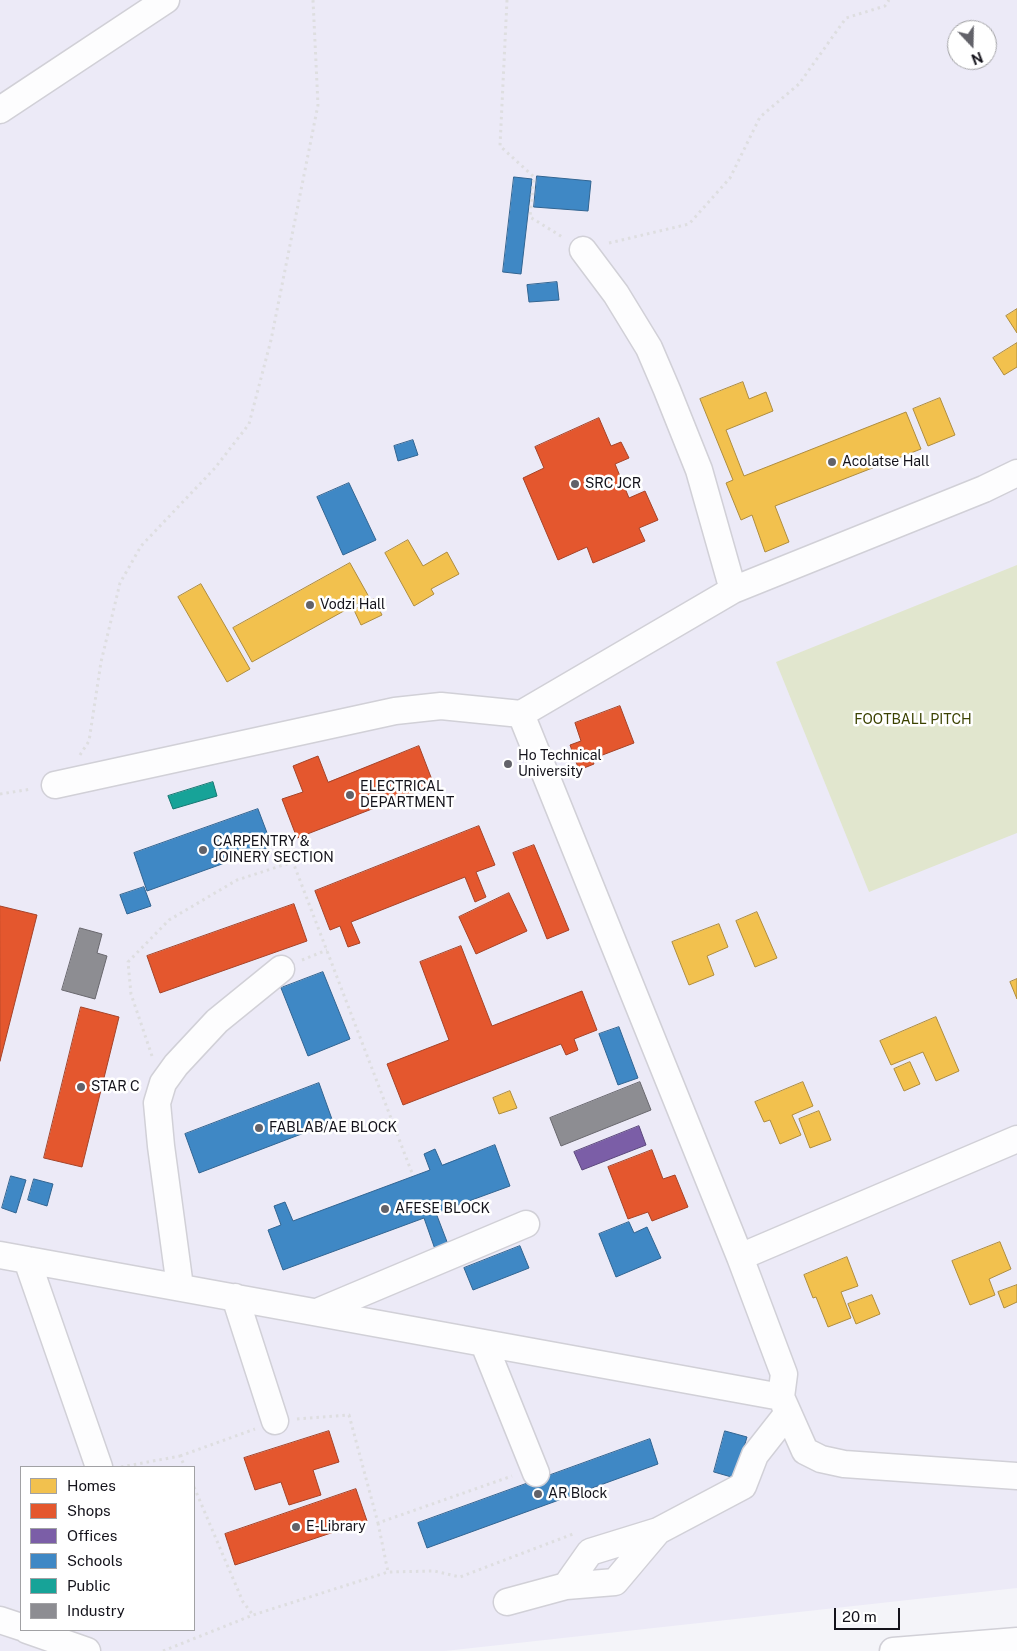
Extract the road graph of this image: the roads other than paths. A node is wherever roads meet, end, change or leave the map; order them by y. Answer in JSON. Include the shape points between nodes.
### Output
{"nodes":[{"id":1,"x":166,"y":0,"type":"edge"},
{"id":2,"x":0,"y":110,"type":"edge"},
{"id":3,"x":583,"y":250,"type":"road end"},
{"id":4,"x":1017,"y":473,"type":"edge"},
{"id":5,"x":733,"y":590,"type":"junction"},
{"id":6,"x":521,"y":714,"type":"junction"},
{"id":7,"x":55,"y":785,"type":"road end"},
{"id":8,"x":281,"y":969,"type":"dead end"},
{"id":9,"x":1017,"y":1139,"type":"edge"},
{"id":10,"x":526,"y":1224,"type":"dead end"},
{"id":11,"x":0,"y":1255,"type":"edge"},
{"id":12,"x":740,"y":1257,"type":"junction"},
{"id":13,"x":27,"y":1260,"type":"junction"},
{"id":14,"x":180,"y":1287,"type":"junction"},
{"id":15,"x":235,"y":1296,"type":"junction"},
{"id":16,"x":317,"y":1312,"type":"junction"},
{"id":17,"x":484,"y":1344,"type":"junction"},
{"id":18,"x":784,"y":1405,"type":"junction"},
{"id":19,"x":275,"y":1421,"type":"road end"},
{"id":20,"x":99,"y":1466,"type":"edge"},
{"id":21,"x":535,"y":1470,"type":"road end"},
{"id":22,"x":1017,"y":1476,"type":"edge"},
{"id":23,"x":658,"y":1530,"type":"junction"},
{"id":24,"x":566,"y":1586,"type":"junction"},
{"id":25,"x":507,"y":1602,"type":"dead end"},
{"id":26,"x":0,"y":1620,"type":"edge"},
{"id":27,"x":20,"y":1628,"type":"edge"},
{"id":28,"x":30,"y":1631,"type":"edge"},
{"id":29,"x":1017,"y":1641,"type":"edge"},
{"id":30,"x":928,"y":1650,"type":"edge"},
{"id":31,"x":87,"y":1651,"type":"edge"},
{"id":32,"x":893,"y":1651,"type":"edge"}],
"edges":[{"from":1,"to":2,"type":"street"},
{"from":3,"to":5,"type":"street","via":[[616,294],[649,348],[699,470]]},
{"from":4,"to":5,"type":"street"},
{"from":5,"to":6,"type":"street"},
{"from":6,"to":7,"type":"street","via":[[441,706],[395,711]]},
{"from":6,"to":12,"type":"street"},
{"from":8,"to":14,"type":"street","via":[[216,1022],[163,1083],[157,1103]]},
{"from":9,"to":12,"type":"street"},
{"from":10,"to":16,"type":"street"},
{"from":11,"to":13,"type":"street"},
{"from":12,"to":18,"type":"street","via":[[784,1374]]},
{"from":13,"to":14,"type":"street"},
{"from":13,"to":20,"type":"street"},
{"from":14,"to":15,"type":"street"},
{"from":15,"to":16,"type":"street"},
{"from":15,"to":19,"type":"street"},
{"from":16,"to":17,"type":"street"},
{"from":17,"to":18,"type":"street"},
{"from":17,"to":21,"type":"street"},
{"from":18,"to":22,"type":"street","via":[[805,1451],[821,1459],[844,1464]]},
{"from":18,"to":23,"type":"street","via":[[755,1455],[743,1486]]},
{"from":23,"to":24,"type":"street","via":[[590,1552]]},
{"from":23,"to":24,"type":"street","via":[[615,1582]]},
{"from":24,"to":25,"type":"street"},
{"from":26,"to":27,"type":"street"},
{"from":28,"to":31,"type":"street"},
{"from":29,"to":30,"type":"street"},
{"from":30,"to":32,"type":"street"}]}
